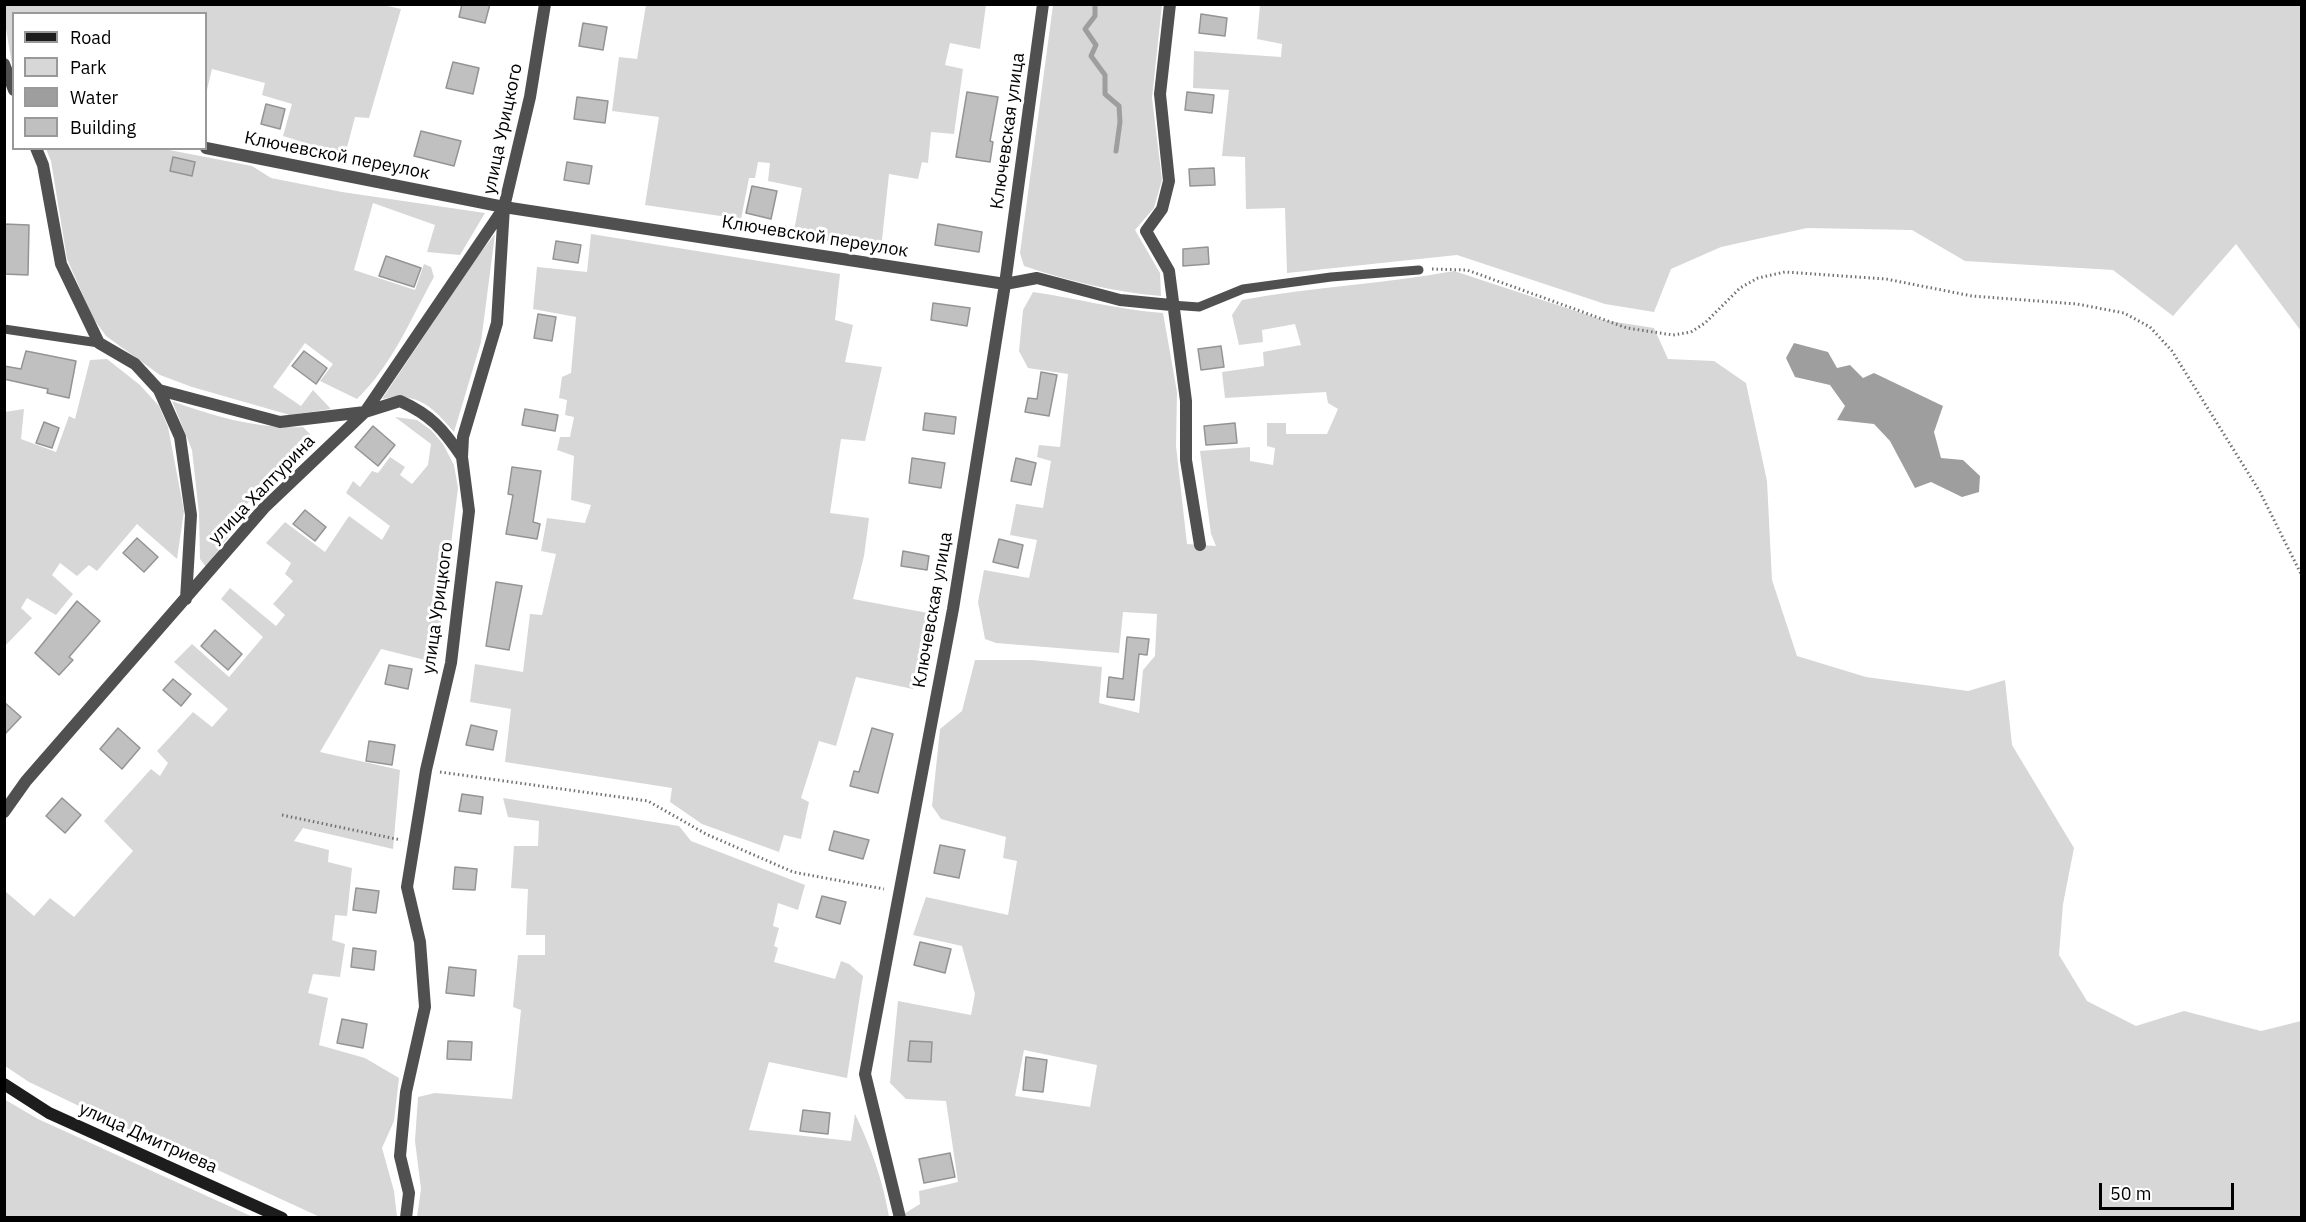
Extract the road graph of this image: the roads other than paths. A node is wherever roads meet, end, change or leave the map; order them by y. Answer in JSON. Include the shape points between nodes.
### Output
{"nodes":[{"id":1,"x":545,"y":4,"type":"edge"},
{"id":2,"x":1043,"y":4,"type":"edge"},
{"id":3,"x":1170,"y":4,"type":"edge"},
{"id":4,"x":4,"y":64,"type":"edge"},
{"id":5,"x":12,"y":85,"type":"edge"},
{"id":6,"x":207,"y":148,"type":"edge"},
{"id":7,"x":37,"y":150,"type":"edge"},
{"id":8,"x":504,"y":207,"type":"junction"},
{"id":9,"x":1419,"y":270,"type":"road end"},
{"id":10,"x":1005,"y":284,"type":"junction"},
{"id":11,"x":1172,"y":304,"type":"junction"},
{"id":12,"x":4,"y":329,"type":"edge"},
{"id":13,"x":99,"y":343,"type":"junction"},
{"id":14,"x":159,"y":390,"type":"junction"},
{"id":15,"x":365,"y":412,"type":"junction"},
{"id":16,"x":462,"y":457,"type":"junction"},
{"id":17,"x":1200,"y":545,"type":"dead end"},
{"id":18,"x":186,"y":599,"type":"junction"},
{"id":19,"x":4,"y":812,"type":"edge"},
{"id":20,"x":4,"y":1084,"type":"edge"},
{"id":21,"x":282,"y":1218,"type":"edge"},
{"id":22,"x":406,"y":1218,"type":"edge"},
{"id":23,"x":900,"y":1218,"type":"edge"}],
"edges":[{"from":1,"to":8,"type":"street","name":"улица Урицкого","via":[[530,96]]},
{"from":2,"to":10,"type":"street","name":"Ключевская улица"},
{"from":3,"to":11,"type":"street","via":[[1160,94],[1169,181],[1162,209],[1146,231],[1169,271]]},
{"from":4,"to":5,"type":"street"},
{"from":6,"to":8,"type":"street","name":"Ключевской переулок"},
{"from":7,"to":13,"type":"street","via":[[61,264]]},
{"from":8,"to":10,"type":"street","name":"Ключевской переулок"},
{"from":8,"to":15,"type":"street","name":"улица Халтурина"},
{"from":8,"to":16,"type":"street","name":"улица Урицкого","via":[[497,323],[463,437]]},
{"from":9,"to":11,"type":"lane","name":"Ключевской переулок","via":[[1243,289],[1199,307]]},
{"from":10,"to":11,"type":"street","name":"Ключевской переулок","via":[[1037,278],[1120,300]]},
{"from":10,"to":23,"type":"street","name":"Ключевская улица","via":[[953,609],[865,1074]]},
{"from":11,"to":17,"type":"street","via":[[1185,401],[1186,460]]},
{"from":12,"to":13,"type":"lane"},
{"from":13,"to":14,"type":"street","via":[[135,364]]},
{"from":14,"to":15,"type":"street","via":[[280,422]]},
{"from":14,"to":18,"type":"street","via":[[180,436],[191,514]]},
{"from":15,"to":16,"type":"street","via":[[400,401],[442,428]]},
{"from":15,"to":18,"type":"street","name":"улица Халтурина","via":[[264,508]]},
{"from":16,"to":22,"type":"street","name":"улица Урицкого","via":[[469,511],[451,663],[426,770],[407,887],[420,942],[425,1007],[405,1102],[400,1156],[409,1193]]},
{"from":18,"to":19,"type":"street","name":"улица Халтурина","via":[[26,781]]},
{"from":20,"to":21,"type":"street","name":"улица Дмитриева","via":[[49,1113]]}]}
